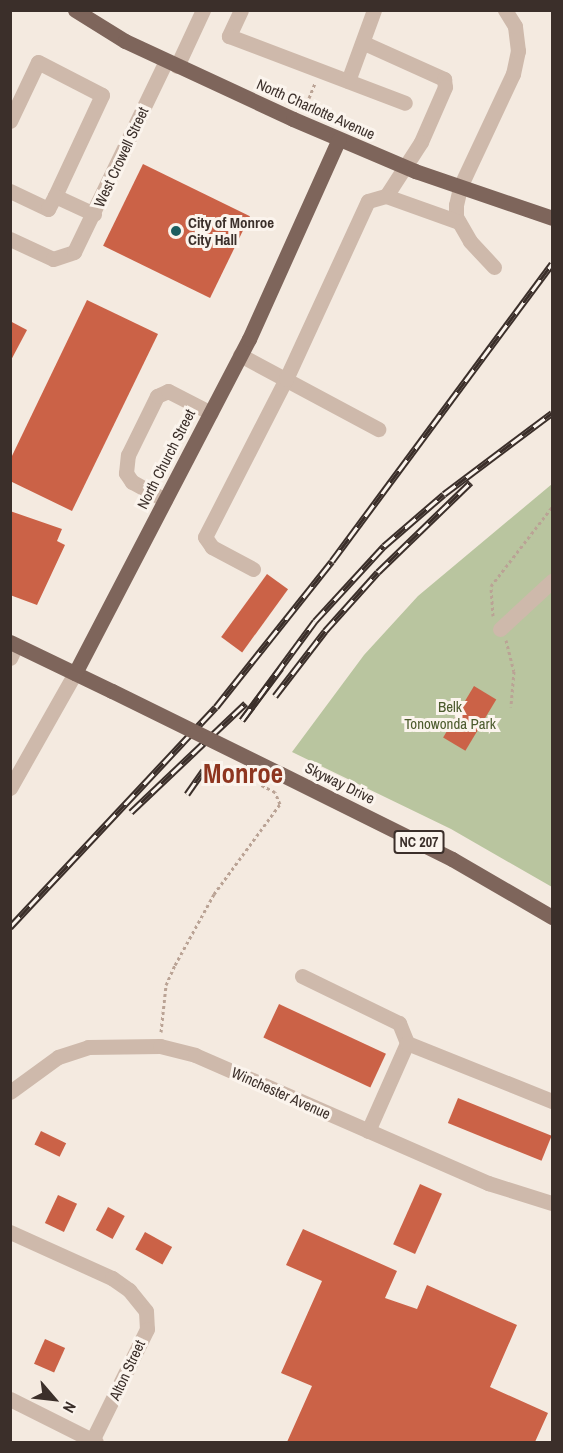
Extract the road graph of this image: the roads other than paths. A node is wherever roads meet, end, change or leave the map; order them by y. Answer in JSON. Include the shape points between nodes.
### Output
{"nodes":[{"id":1,"x":75,"y":10,"type":"edge"},
{"id":2,"x":203,"y":10,"type":"edge"},
{"id":3,"x":241,"y":10,"type":"edge"},
{"id":4,"x":374,"y":10,"type":"edge"},
{"id":5,"x":505,"y":10,"type":"edge"},
{"id":6,"x":364,"y":43,"type":"junction"},
{"id":7,"x":172,"y":64,"type":"junction"},
{"id":8,"x":348,"y":81,"type":"junction"},
{"id":9,"x":405,"y":103,"type":"dead end"},
{"id":10,"x":10,"y":121,"type":"edge"},
{"id":11,"x":339,"y":139,"type":"junction"},
{"id":12,"x":404,"y":167,"type":"junction"},
{"id":13,"x":460,"y":187,"type":"junction"},
{"id":14,"x":10,"y":191,"type":"edge"},
{"id":15,"x":54,"y":196,"type":"junction"},
{"id":16,"x":386,"y":196,"type":"junction"},
{"id":17,"x":94,"y":214,"type":"junction"},
{"id":18,"x":552,"y":218,"type":"edge"},
{"id":19,"x":459,"y":222,"type":"junction"},
{"id":20,"x":10,"y":239,"type":"edge"},
{"id":21,"x":494,"y":267,"type":"dead end"},
{"id":22,"x":240,"y":355,"type":"junction"},
{"id":23,"x":286,"y":379,"type":"junction"},
{"id":24,"x":210,"y":412,"type":"junction"},
{"id":25,"x":378,"y":429,"type":"dead end"},
{"id":26,"x":165,"y":500,"type":"junction"},
{"id":27,"x":253,"y":569,"type":"dead end"},
{"id":28,"x":552,"y":581,"type":"edge"},
{"id":29,"x":500,"y":628,"type":"dead end"},
{"id":30,"x":12,"y":648,"type":"edge"},
{"id":31,"x":75,"y":673,"type":"junction"},
{"id":32,"x":15,"y":771,"type":"edge"},
{"id":33,"x":10,"y":788,"type":"edge"},
{"id":34,"x":552,"y":917,"type":"edge"},
{"id":35,"x":302,"y":976,"type":"dead end"},
{"id":36,"x":407,"y":1043,"type":"junction"},
{"id":37,"x":10,"y":1092,"type":"edge"},
{"id":38,"x":552,"y":1101,"type":"edge"},
{"id":39,"x":368,"y":1131,"type":"junction"},
{"id":40,"x":552,"y":1203,"type":"edge"},
{"id":41,"x":10,"y":1232,"type":"edge"},
{"id":42,"x":10,"y":1399,"type":"edge"},
{"id":43,"x":94,"y":1442,"type":"edge"}],
"edges":[{"from":1,"to":7,"type":"main road","name":"North Charlotte Avenue"},
{"from":2,"to":7,"type":"street","name":"West Crowell Street"},
{"from":3,"to":8,"type":"street","via":[[230,36]]},
{"from":4,"to":6,"type":"street"},
{"from":5,"to":13,"type":"street","via":[[515,26],[518,51],[513,74]]},
{"from":6,"to":8,"type":"street"},
{"from":6,"to":12,"type":"street","via":[[444,79],[445,87],[421,142]]},
{"from":7,"to":11,"type":"main road","name":"North Charlotte Avenue"},
{"from":7,"to":17,"type":"street","name":"West Crowell Street"},
{"from":8,"to":9,"type":"street"},
{"from":10,"to":15,"type":"street","via":[[38,62],[102,95]]},
{"from":11,"to":12,"type":"main road","name":"North Charlotte Avenue"},
{"from":11,"to":22,"type":"main road","name":"North Church Street"},
{"from":12,"to":13,"type":"main road","name":"North Charlotte Avenue"},
{"from":12,"to":16,"type":"street"},
{"from":13,"to":18,"type":"main road","name":"North Charlotte Avenue"},
{"from":13,"to":19,"type":"street","via":[[456,205]]},
{"from":14,"to":15,"type":"street","via":[[48,209]]},
{"from":15,"to":17,"type":"street"},
{"from":16,"to":19,"type":"street"},
{"from":16,"to":23,"type":"street","via":[[368,201]]},
{"from":17,"to":20,"type":"street","name":"West Crowell Street","via":[[74,252],[53,259]]},
{"from":19,"to":21,"type":"street"},
{"from":22,"to":23,"type":"street"},
{"from":22,"to":24,"type":"main road","name":"North Church Street"},
{"from":23,"to":25,"type":"street"},
{"from":23,"to":27,"type":"street","via":[[204,537],[212,547]]},
{"from":24,"to":26,"type":"main road","name":"North Church Street"},
{"from":24,"to":26,"type":"street","via":[[168,391],[157,396],[128,455],[126,473],[132,482]]},
{"from":26,"to":31,"type":"main road","name":"North Church Street"},
{"from":28,"to":29,"type":"street"},
{"from":30,"to":31,"type":"main road","number":"NC 207"},
{"from":31,"to":32,"type":"street","name":"North Church Street"},
{"from":31,"to":34,"type":"main road","name":"Skyway Drive","number":"NC 207","bridge":true,"via":[[442,854]]},
{"from":32,"to":33,"type":"street","name":"North Church Street"},
{"from":35,"to":36,"type":"street","via":[[399,1023]]},
{"from":36,"to":38,"type":"street"},
{"from":36,"to":39,"type":"street"},
{"from":37,"to":39,"type":"street","name":"Winchester Avenue","via":[[58,1057],[88,1047],[130,1043],[160,1046],[195,1055]]},
{"from":39,"to":40,"type":"street","name":"Winchester Avenue","via":[[488,1183]]},
{"from":41,"to":43,"type":"street","name":"Alton Street","via":[[112,1278],[129,1290],[146,1311],[147,1329]]},
{"from":42,"to":43,"type":"street"}]}
